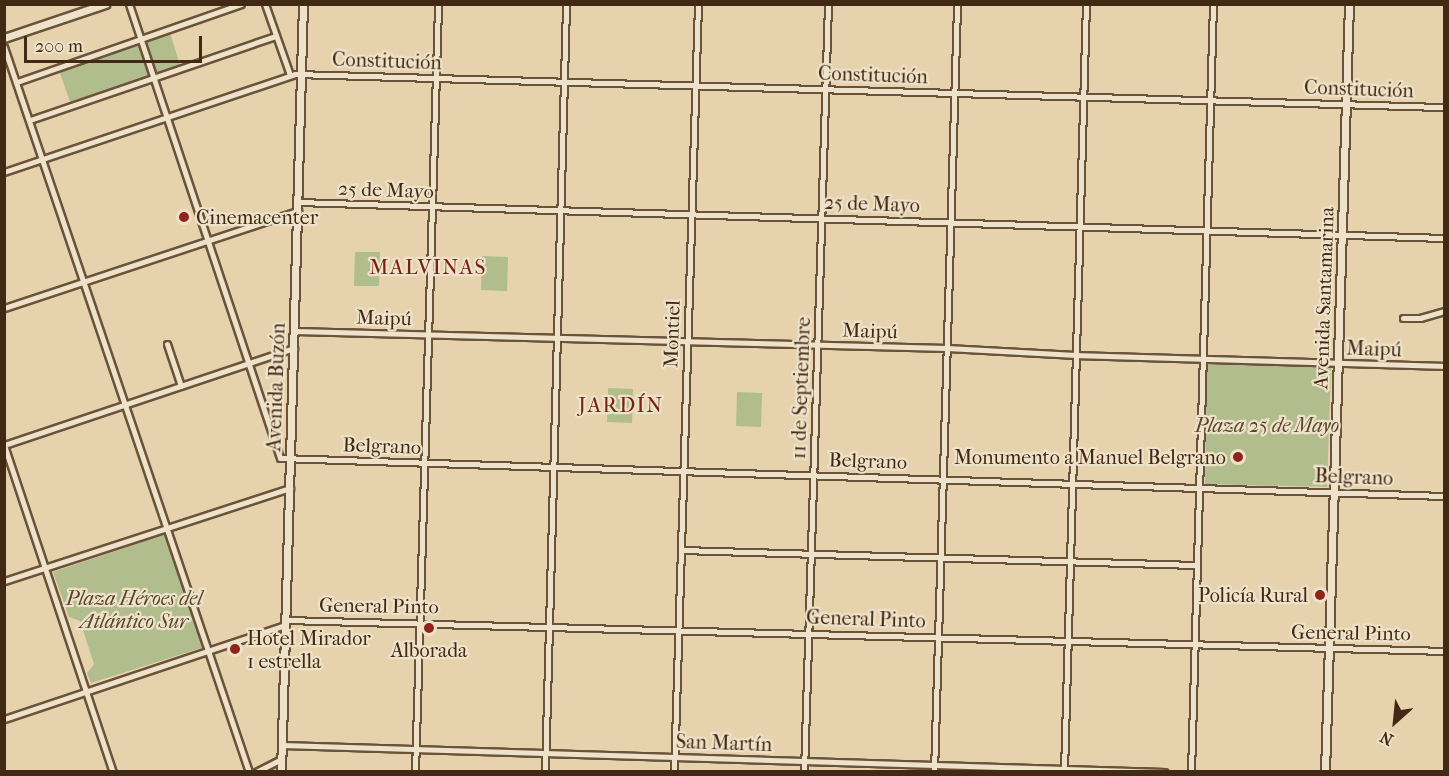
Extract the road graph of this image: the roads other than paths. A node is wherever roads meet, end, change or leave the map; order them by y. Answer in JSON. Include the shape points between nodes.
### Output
{"nodes":[{"id":1,"x":105,"y":4,"type":"edge"},
{"id":2,"x":129,"y":4,"type":"edge"},
{"id":3,"x":241,"y":4,"type":"edge"},
{"id":4,"x":265,"y":4,"type":"edge"},
{"id":5,"x":303,"y":4,"type":"edge"},
{"id":6,"x":438,"y":4,"type":"edge"},
{"id":7,"x":567,"y":4,"type":"edge"},
{"id":8,"x":698,"y":4,"type":"edge"},
{"id":9,"x":828,"y":4,"type":"edge"},
{"id":10,"x":957,"y":4,"type":"edge"},
{"id":11,"x":1086,"y":4,"type":"edge"},
{"id":12,"x":1213,"y":4,"type":"edge"},
{"id":13,"x":1349,"y":4,"type":"edge"},
{"id":14,"x":276,"y":36,"type":"junction"},
{"id":15,"x":4,"y":38,"type":"edge"},
{"id":16,"x":140,"y":39,"type":"junction"},
{"id":17,"x":4,"y":47,"type":"edge"},
{"id":18,"x":301,"y":74,"type":"junction"},
{"id":19,"x":290,"y":75,"type":"junction"},
{"id":20,"x":436,"y":77,"type":"junction"},
{"id":21,"x":154,"y":78,"type":"junction"},
{"id":22,"x":564,"y":81,"type":"junction"},
{"id":23,"x":16,"y":82,"type":"junction"},
{"id":24,"x":695,"y":85,"type":"junction"},
{"id":25,"x":825,"y":88,"type":"junction"},
{"id":26,"x":954,"y":92,"type":"junction"},
{"id":27,"x":1083,"y":96,"type":"junction"},
{"id":28,"x":1210,"y":99,"type":"junction"},
{"id":29,"x":1346,"y":103,"type":"junction"},
{"id":30,"x":1444,"y":107,"type":"edge"},
{"id":31,"x":168,"y":117,"type":"junction"},
{"id":32,"x":30,"y":120,"type":"junction"},
{"id":33,"x":44,"y":159,"type":"junction"},
{"id":34,"x":4,"y":172,"type":"edge"},
{"id":35,"x":298,"y":202,"type":"junction"},
{"id":36,"x":432,"y":206,"type":"junction"},
{"id":37,"x":561,"y":210,"type":"junction"},
{"id":38,"x":297,"y":211,"type":"junction"},
{"id":39,"x":691,"y":214,"type":"junction"},
{"id":40,"x":821,"y":218,"type":"junction"},
{"id":41,"x":950,"y":221,"type":"junction"},
{"id":42,"x":1079,"y":225,"type":"junction"},
{"id":43,"x":1208,"y":232,"type":"junction"},
{"id":44,"x":1342,"y":235,"type":"junction"},
{"id":45,"x":1444,"y":238,"type":"edge"},
{"id":46,"x":208,"y":240,"type":"junction"},
{"id":47,"x":85,"y":281,"type":"junction"},
{"id":48,"x":4,"y":308,"type":"edge"},
{"id":49,"x":1444,"y":311,"type":"edge"},
{"id":50,"x":1403,"y":318,"type":"dead end"},
{"id":51,"x":295,"y":331,"type":"junction"},
{"id":52,"x":428,"y":334,"type":"junction"},
{"id":53,"x":557,"y":338,"type":"junction"},
{"id":54,"x":687,"y":341,"type":"junction"},
{"id":55,"x":167,"y":344,"type":"dead end"},
{"id":56,"x":817,"y":345,"type":"junction"},
{"id":57,"x":294,"y":348,"type":"junction"},
{"id":58,"x":946,"y":348,"type":"junction"},
{"id":59,"x":1076,"y":356,"type":"junction"},
{"id":60,"x":1203,"y":359,"type":"junction"},
{"id":61,"x":1338,"y":363,"type":"junction"},
{"id":62,"x":249,"y":364,"type":"junction"},
{"id":63,"x":1444,"y":366,"type":"edge"},
{"id":64,"x":181,"y":386,"type":"junction"},
{"id":65,"x":126,"y":405,"type":"junction"},
{"id":66,"x":4,"y":445,"type":"edge"},
{"id":67,"x":291,"y":459,"type":"junction"},
{"id":68,"x":425,"y":463,"type":"junction"},
{"id":69,"x":554,"y":467,"type":"junction"},
{"id":70,"x":683,"y":471,"type":"junction"},
{"id":71,"x":813,"y":475,"type":"junction"},
{"id":72,"x":943,"y":479,"type":"junction"},
{"id":73,"x":1071,"y":483,"type":"junction"},
{"id":74,"x":1201,"y":487,"type":"junction"},
{"id":75,"x":290,"y":488,"type":"junction"},
{"id":76,"x":1334,"y":491,"type":"junction"},
{"id":77,"x":1444,"y":496,"type":"edge"},
{"id":78,"x":167,"y":528,"type":"junction"},
{"id":79,"x":681,"y":550,"type":"junction"},
{"id":80,"x":811,"y":554,"type":"junction"},
{"id":81,"x":940,"y":558,"type":"junction"},
{"id":82,"x":1069,"y":561,"type":"junction"},
{"id":83,"x":1197,"y":565,"type":"junction"},
{"id":84,"x":45,"y":568,"type":"junction"},
{"id":85,"x":4,"y":581,"type":"edge"},
{"id":86,"x":420,"y":621,"type":"junction"},
{"id":87,"x":285,"y":622,"type":"junction"},
{"id":88,"x":548,"y":625,"type":"junction"},
{"id":89,"x":679,"y":629,"type":"junction"},
{"id":90,"x":809,"y":632,"type":"junction"},
{"id":91,"x":938,"y":637,"type":"junction"},
{"id":92,"x":1066,"y":641,"type":"junction"},
{"id":93,"x":1194,"y":645,"type":"junction"},
{"id":94,"x":1330,"y":648,"type":"junction"},
{"id":95,"x":209,"y":651,"type":"junction"},
{"id":96,"x":1444,"y":651,"type":"edge"},
{"id":97,"x":87,"y":692,"type":"junction"},
{"id":98,"x":4,"y":719,"type":"edge"},
{"id":99,"x":282,"y":745,"type":"junction"},
{"id":100,"x":416,"y":749,"type":"junction"},
{"id":101,"x":546,"y":753,"type":"junction"},
{"id":102,"x":674,"y":756,"type":"junction"},
{"id":103,"x":281,"y":759,"type":"junction"},
{"id":104,"x":804,"y":761,"type":"junction"},
{"id":105,"x":934,"y":768,"type":"edge"},
{"id":106,"x":1064,"y":770,"type":"edge"},
{"id":107,"x":113,"y":771,"type":"edge"},
{"id":108,"x":249,"y":771,"type":"edge"},
{"id":109,"x":256,"y":771,"type":"edge"},
{"id":110,"x":281,"y":771,"type":"edge"},
{"id":111,"x":416,"y":771,"type":"edge"},
{"id":112,"x":545,"y":771,"type":"edge"},
{"id":113,"x":674,"y":771,"type":"edge"},
{"id":114,"x":804,"y":771,"type":"edge"},
{"id":115,"x":1165,"y":771,"type":"edge"},
{"id":116,"x":1191,"y":771,"type":"edge"},
{"id":117,"x":1325,"y":771,"type":"edge"}],
"edges":[{"from":1,"to":15,"type":"main road"},
{"from":2,"to":16,"type":"street"},
{"from":3,"to":16,"type":"street"},
{"from":4,"to":14,"type":"street"},
{"from":5,"to":18,"type":"main road","name":"Avenida Buzón"},
{"from":6,"to":20,"type":"street"},
{"from":7,"to":22,"type":"street"},
{"from":8,"to":24,"type":"street","name":"Montiel"},
{"from":9,"to":25,"type":"street","name":"11 de Septiembre"},
{"from":10,"to":26,"type":"street"},
{"from":11,"to":27,"type":"street"},
{"from":12,"to":28,"type":"street"},
{"from":13,"to":29,"type":"main road","name":"Avenida Santamarina"},
{"from":14,"to":19,"type":"street"},
{"from":14,"to":21,"type":"street"},
{"from":16,"to":21,"type":"street"},
{"from":16,"to":23,"type":"street"},
{"from":17,"to":23,"type":"street"},
{"from":18,"to":19,"type":"street","name":"Constitución"},
{"from":18,"to":20,"type":"street","name":"Constitución"},
{"from":18,"to":35,"type":"main road","name":"Avenida Buzón"},
{"from":19,"to":31,"type":"street","name":"Constitución"},
{"from":20,"to":22,"type":"street","name":"Constitución"},
{"from":20,"to":36,"type":"street"},
{"from":21,"to":31,"type":"street"},
{"from":21,"to":32,"type":"street"},
{"from":22,"to":24,"type":"street","name":"Constitución"},
{"from":22,"to":37,"type":"street"},
{"from":23,"to":32,"type":"street"},
{"from":24,"to":25,"type":"street","name":"Constitución"},
{"from":24,"to":39,"type":"street","name":"Montiel"},
{"from":25,"to":26,"type":"street","name":"Constitución"},
{"from":25,"to":40,"type":"street","name":"11 de Septiembre"},
{"from":26,"to":27,"type":"street","name":"Constitución"},
{"from":26,"to":41,"type":"street"},
{"from":27,"to":28,"type":"street","name":"Constitución"},
{"from":27,"to":42,"type":"street"},
{"from":28,"to":29,"type":"street","name":"Constitución"},
{"from":28,"to":43,"type":"street"},
{"from":29,"to":30,"type":"street","name":"Constitución"},
{"from":29,"to":44,"type":"main road","name":"Avenida Santamarina"},
{"from":31,"to":33,"type":"street","name":"Constitución"},
{"from":31,"to":46,"type":"street"},
{"from":32,"to":33,"type":"street"},
{"from":33,"to":34,"type":"street","name":"Constitución"},
{"from":33,"to":47,"type":"street"},
{"from":35,"to":36,"type":"street","name":"25 de Mayo"},
{"from":35,"to":38,"type":"main road","name":"Avenida Buzón"},
{"from":36,"to":37,"type":"street","name":"25 de Mayo"},
{"from":36,"to":52,"type":"street"},
{"from":37,"to":39,"type":"street","name":"25 de Mayo"},
{"from":37,"to":53,"type":"street"},
{"from":38,"to":46,"type":"street"},
{"from":38,"to":51,"type":"main road","name":"Avenida Buzón"},
{"from":39,"to":40,"type":"street","name":"25 de Mayo"},
{"from":39,"to":54,"type":"street","name":"Montiel"},
{"from":40,"to":41,"type":"street","name":"25 de Mayo"},
{"from":40,"to":56,"type":"street","name":"11 de Septiembre"},
{"from":41,"to":42,"type":"street","name":"25 de Mayo"},
{"from":41,"to":58,"type":"street"},
{"from":42,"to":43,"type":"street","name":"25 de Mayo"},
{"from":42,"to":59,"type":"street"},
{"from":43,"to":44,"type":"street","name":"25 de Mayo"},
{"from":43,"to":60,"type":"street"},
{"from":44,"to":45,"type":"street","name":"25 de Mayo"},
{"from":44,"to":61,"type":"main road","name":"Avenida Santamarina"},
{"from":46,"to":47,"type":"street"},
{"from":46,"to":62,"type":"street"},
{"from":47,"to":48,"type":"street"},
{"from":47,"to":65,"type":"street"},
{"from":49,"to":50,"type":"street"},
{"from":51,"to":52,"type":"street","name":"Maipú"},
{"from":51,"to":57,"type":"main road","name":"Avenida Buzón"},
{"from":52,"to":53,"type":"street","name":"Maipú"},
{"from":52,"to":68,"type":"street"},
{"from":53,"to":54,"type":"street","name":"Maipú"},
{"from":53,"to":69,"type":"street"},
{"from":54,"to":56,"type":"street","name":"Maipú"},
{"from":54,"to":70,"type":"street","name":"Montiel"},
{"from":55,"to":64,"type":"street"},
{"from":56,"to":58,"type":"street","name":"Maipú"},
{"from":56,"to":71,"type":"street","name":"11 de Septiembre"},
{"from":57,"to":62,"type":"street"},
{"from":57,"to":67,"type":"main road","name":"Avenida Buzón"},
{"from":58,"to":59,"type":"street","name":"Maipú"},
{"from":58,"to":72,"type":"street"},
{"from":59,"to":60,"type":"street","name":"Maipú"},
{"from":59,"to":73,"type":"street"},
{"from":60,"to":61,"type":"street","name":"Maipú"},
{"from":60,"to":74,"type":"street"},
{"from":61,"to":63,"type":"street","name":"Maipú"},
{"from":61,"to":76,"type":"main road","name":"Avenida Santamarina"},
{"from":62,"to":64,"type":"street"},
{"from":62,"to":67,"type":"street","via":[[280,458]]},
{"from":64,"to":65,"type":"street"},
{"from":65,"to":66,"type":"street"},
{"from":65,"to":78,"type":"street"},
{"from":66,"to":84,"type":"street"},
{"from":67,"to":68,"type":"street","name":"Belgrano"},
{"from":67,"to":75,"type":"main road","name":"Avenida Buzón"},
{"from":68,"to":69,"type":"street","name":"Belgrano"},
{"from":68,"to":86,"type":"street"},
{"from":69,"to":70,"type":"street","name":"Belgrano"},
{"from":69,"to":88,"type":"street"},
{"from":70,"to":71,"type":"street","name":"Belgrano"},
{"from":70,"to":79,"type":"street","name":"Montiel"},
{"from":71,"to":72,"type":"street","name":"Belgrano"},
{"from":71,"to":80,"type":"street","name":"11 de Septiembre"},
{"from":72,"to":73,"type":"street","name":"Belgrano"},
{"from":72,"to":81,"type":"street"},
{"from":73,"to":74,"type":"street","name":"Belgrano"},
{"from":73,"to":82,"type":"street"},
{"from":74,"to":76,"type":"street","name":"Belgrano"},
{"from":74,"to":83,"type":"street"},
{"from":75,"to":78,"type":"street"},
{"from":75,"to":87,"type":"main road","name":"Avenida Buzón"},
{"from":76,"to":77,"type":"street","name":"Belgrano"},
{"from":76,"to":94,"type":"main road","name":"Avenida Santamarina"},
{"from":78,"to":84,"type":"street"},
{"from":78,"to":95,"type":"street"},
{"from":79,"to":80,"type":"street"},
{"from":79,"to":89,"type":"street","name":"Montiel"},
{"from":80,"to":81,"type":"street"},
{"from":80,"to":90,"type":"street","name":"11 de Septiembre"},
{"from":81,"to":82,"type":"street"},
{"from":81,"to":91,"type":"street"},
{"from":82,"to":83,"type":"street"},
{"from":82,"to":92,"type":"street"},
{"from":83,"to":93,"type":"street"},
{"from":84,"to":85,"type":"street"},
{"from":84,"to":97,"type":"street"},
{"from":86,"to":87,"type":"street","name":"General Pinto"},
{"from":86,"to":88,"type":"street","name":"General Pinto"},
{"from":86,"to":100,"type":"street"},
{"from":87,"to":95,"type":"street","name":"General Pinto"},
{"from":87,"to":99,"type":"main road","name":"Avenida Buzón"},
{"from":88,"to":89,"type":"street","name":"General Pinto"},
{"from":88,"to":101,"type":"street"},
{"from":89,"to":90,"type":"street","name":"General Pinto"},
{"from":89,"to":102,"type":"street","name":"Montiel"},
{"from":90,"to":91,"type":"street","name":"General Pinto"},
{"from":90,"to":104,"type":"street","name":"11 de Septiembre"},
{"from":91,"to":92,"type":"street","name":"General Pinto"},
{"from":91,"to":105,"type":"street"},
{"from":92,"to":93,"type":"street","name":"General Pinto"},
{"from":92,"to":106,"type":"street"},
{"from":93,"to":94,"type":"street","name":"General Pinto"},
{"from":93,"to":116,"type":"street"},
{"from":94,"to":96,"type":"street","name":"General Pinto"},
{"from":94,"to":117,"type":"main road","name":"Avenida Santamarina"},
{"from":95,"to":97,"type":"street","name":"General Pinto"},
{"from":95,"to":108,"type":"street"},
{"from":97,"to":98,"type":"street","name":"General Pinto"},
{"from":97,"to":107,"type":"street"},
{"from":99,"to":100,"type":"street","name":"San Martín"},
{"from":99,"to":103,"type":"main road","name":"Avenida Buzón"},
{"from":100,"to":101,"type":"street","name":"San Martín"},
{"from":100,"to":111,"type":"street"},
{"from":101,"to":102,"type":"street","name":"San Martín"},
{"from":101,"to":112,"type":"street"},
{"from":102,"to":104,"type":"street","name":"San Martín"},
{"from":102,"to":113,"type":"street","name":"Montiel"},
{"from":103,"to":109,"type":"street"},
{"from":103,"to":110,"type":"main road","name":"Avenida Buzón"},
{"from":104,"to":105,"type":"street","name":"San Martín"},
{"from":104,"to":114,"type":"street","name":"11 de Septiembre"},
{"from":105,"to":106,"type":"street","name":"San Martín"},
{"from":106,"to":115,"type":"street","name":"San Martín"}]}
